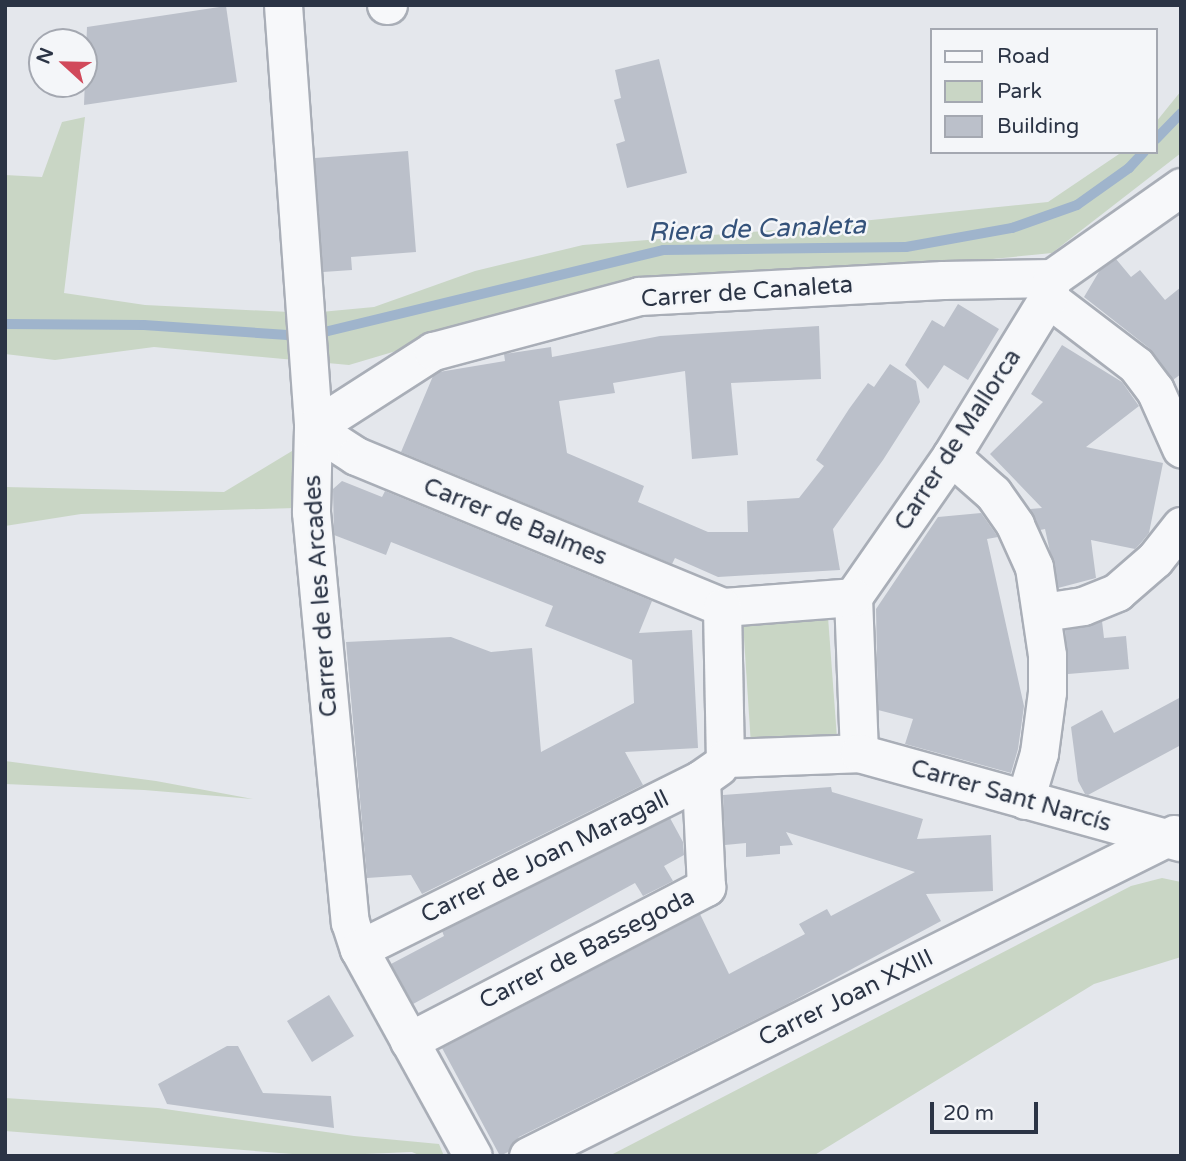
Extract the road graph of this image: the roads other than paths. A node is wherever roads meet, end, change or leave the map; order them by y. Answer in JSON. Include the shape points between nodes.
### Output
{"nodes":[{"id":1,"x":283,"y":5,"type":"edge"},
{"id":2,"x":1181,"y":187,"type":"edge"},
{"id":3,"x":1050,"y":288,"type":"junction"},
{"id":4,"x":313,"y":428,"type":"junction"},
{"id":5,"x":1181,"y":448,"type":"edge"},
{"id":6,"x":951,"y":456,"type":"junction"},
{"id":7,"x":1181,"y":526,"type":"edge"},
{"id":8,"x":853,"y":597,"type":"junction"},
{"id":9,"x":722,"y":607,"type":"junction"},
{"id":10,"x":1043,"y":612,"type":"junction"},
{"id":11,"x":859,"y":753,"type":"junction"},
{"id":12,"x":713,"y":768,"type":"junction"},
{"id":13,"x":1025,"y":800,"type":"junction"},
{"id":14,"x":1175,"y":837,"type":"edge"},
{"id":15,"x":359,"y":949,"type":"junction"},
{"id":16,"x":409,"y":1041,"type":"junction"},
{"id":17,"x":472,"y":1156,"type":"edge"},
{"id":18,"x":528,"y":1156,"type":"edge"}],
"edges":[{"from":1,"to":4,"type":"street","name":"Carrer de les Arcades"},
{"from":2,"to":3,"type":"street"},
{"from":3,"to":4,"type":"street","name":"Carrer de Canaleta","via":[[943,280],[639,296],[433,351]]},
{"from":3,"to":5,"type":"street","via":[[1136,365],[1156,390]]},
{"from":3,"to":6,"type":"street","name":"Carrer de Mallorca"},
{"from":4,"to":9,"type":"street","name":"Carrer de Balmes","via":[[356,456]]},
{"from":4,"to":15,"type":"street","name":"Carrer de les Arcades","via":[[311,512],[345,887]]},
{"from":6,"to":8,"type":"street","name":"Carrer de Mallorca"},
{"from":6,"to":10,"type":"street","via":[[993,493],[1015,525],[1034,567]]},
{"from":7,"to":10,"type":"street","via":[[1155,559],[1117,592],[1083,607]]},
{"from":8,"to":9,"type":"street"},
{"from":8,"to":11,"type":"street"},
{"from":9,"to":12,"type":"street"},
{"from":10,"to":13,"type":"street","via":[[1047,692],[1039,754]]},
{"from":11,"to":12,"type":"street","name":"Carrer Sant Narcís"},
{"from":11,"to":13,"type":"street","name":"Carrer Sant Narcís"},
{"from":12,"to":15,"type":"street","name":"Carrer de Joan Maragall"},
{"from":12,"to":16,"type":"street","name":"Carrer de Bassegoda","via":[[706,887]]},
{"from":13,"to":14,"type":"street","name":"Carrer Sant Narcís"},
{"from":14,"to":18,"type":"street","name":"Carrer Joan XXIII"},
{"from":15,"to":16,"type":"street","name":"Carrer de les Arcades"},
{"from":16,"to":17,"type":"street","name":"Carrer de les Arcades"}]}
